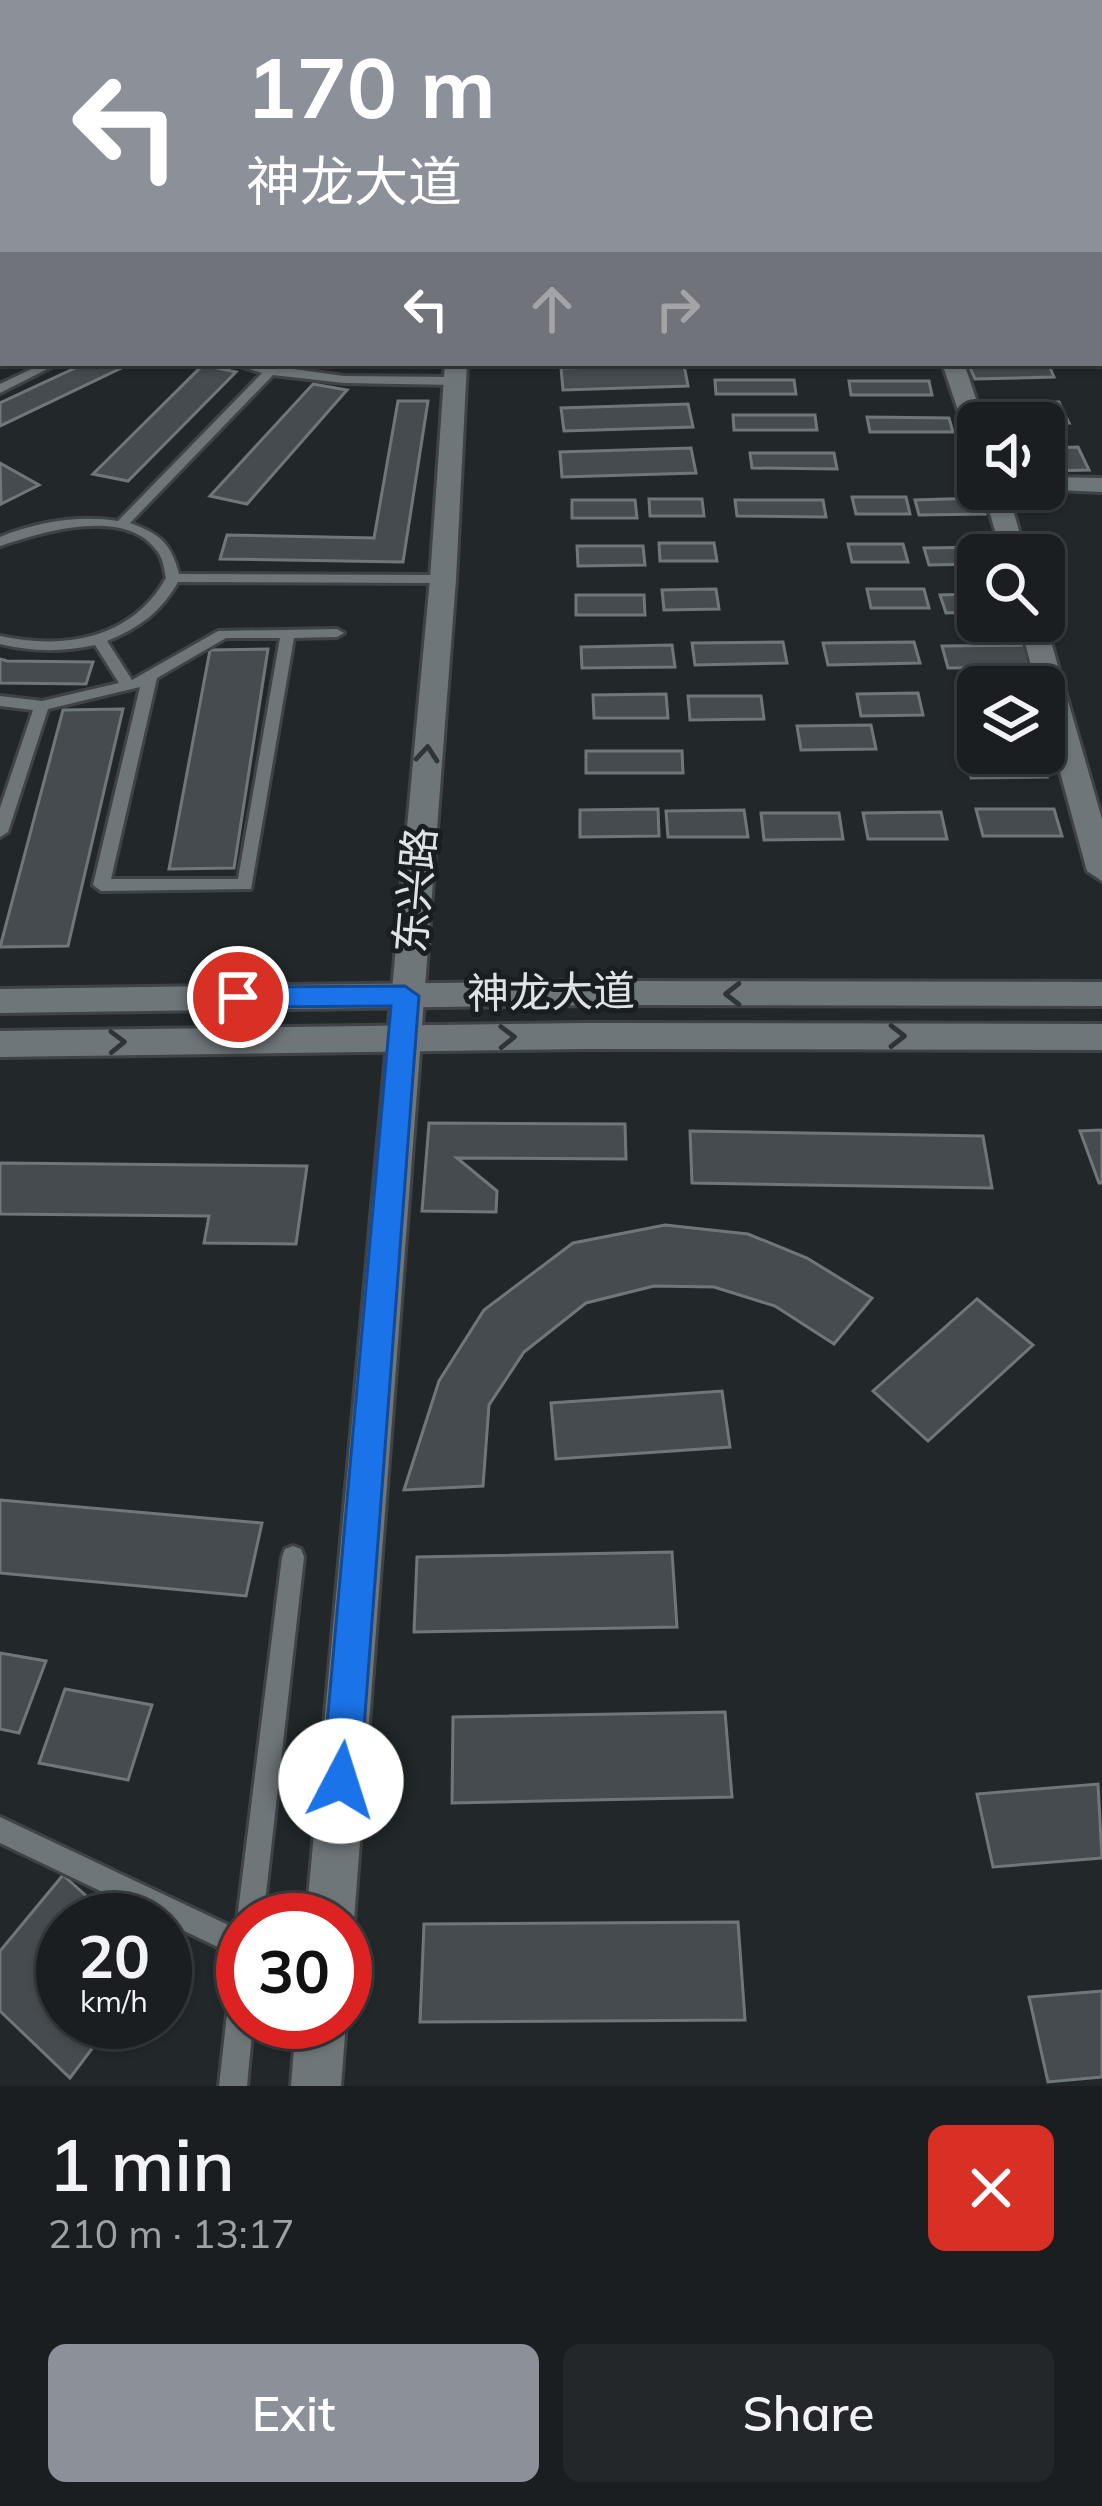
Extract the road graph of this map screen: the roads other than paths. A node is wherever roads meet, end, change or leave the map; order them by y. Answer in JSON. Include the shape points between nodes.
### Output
{"nodes":[{"id":1,"x":47,"y":366,"type":"edge"},
{"id":2,"x":247,"y":366,"type":"edge"},
{"id":3,"x":954,"y":366,"type":"edge"},
{"id":4,"x":268,"y":372,"type":"junction"},
{"id":5,"x":455,"y":372,"type":"edge"},
{"id":6,"x":0,"y":388,"type":"edge"},
{"id":7,"x":966,"y":402,"type":"edge"},
{"id":8,"x":1065,"y":484,"type":"edge"},
{"id":9,"x":1102,"y":485,"type":"edge"},
{"id":10,"x":121,"y":525,"type":"junction"},
{"id":11,"x":2,"y":539,"type":"edge"},
{"id":12,"x":173,"y":578,"type":"junction"},
{"id":13,"x":443,"y":579,"type":"junction"},
{"id":14,"x":337,"y":633,"type":"dead end"},
{"id":15,"x":289,"y":634,"type":"junction"},
{"id":16,"x":99,"y":639,"type":"junction"},
{"id":17,"x":0,"y":640,"type":"edge"},
{"id":18,"x":1038,"y":642,"type":"edge"},
{"id":19,"x":150,"y":678,"type":"junction"},
{"id":20,"x":128,"y":686,"type":"junction"},
{"id":21,"x":0,"y":701,"type":"edge"},
{"id":22,"x":42,"y":706,"type":"junction"},
{"id":23,"x":0,"y":832,"type":"edge"},
{"id":24,"x":1102,"y":871,"type":"edge"},
{"id":25,"x":1102,"y":994,"type":"edge"},
{"id":26,"x":405,"y":996,"type":"junction"},
{"id":27,"x":0,"y":1001,"type":"edge"},
{"id":28,"x":1102,"y":1036,"type":"edge"},
{"id":29,"x":401,"y":1039,"type":"junction"},
{"id":30,"x":0,"y":1044,"type":"edge"},
{"id":31,"x":293,"y":1557,"type":"dead end"},
{"id":32,"x":0,"y":1830,"type":"edge"},
{"id":33,"x":253,"y":1893,"type":"edge"},
{"id":34,"x":332,"y":1893,"type":"edge"},
{"id":35,"x":216,"y":1933,"type":"edge"},
{"id":36,"x":237,"y":2049,"type":"edge"},
{"id":37,"x":319,"y":2049,"type":"edge"},
{"id":38,"x":233,"y":2086,"type":"edge"},
{"id":39,"x":316,"y":2086,"type":"edge"}],
"edges":[{"from":1,"to":6,"type":"lane"},
{"from":2,"to":4,"type":"lane"},
{"from":3,"to":7,"type":"street"},
{"from":4,"to":5,"type":"lane","via":[[362,381]]},
{"from":4,"to":10,"type":"lane"},
{"from":5,"to":13,"type":"street","name":"东兴路"},
{"from":8,"to":9,"type":"street"},
{"from":10,"to":11,"type":"lane","via":[[50,525]]},
{"from":10,"to":12,"type":"lane","via":[[167,551]]},
{"from":12,"to":13,"type":"lane"},
{"from":12,"to":16,"type":"lane","via":[[142,619]]},
{"from":26,"to":13,"type":"street","name":"东兴路","one_way":true},
{"from":14,"to":15,"type":"lane"},
{"from":15,"to":19,"type":"lane","via":[[223,634]]},
{"from":15,"to":19,"type":"lane","via":[[245,885],[101,885]]},
{"from":16,"to":17,"type":"lane","via":[[38,647]]},
{"from":16,"to":20,"type":"lane"},
{"from":18,"to":24,"type":"street"},
{"from":19,"to":20,"type":"lane"},
{"from":20,"to":22,"type":"lane"},
{"from":21,"to":22,"type":"lane"},
{"from":22,"to":23,"type":"lane"},
{"from":25,"to":26,"type":"street","name":"神龙大道","one_way":true},
{"from":26,"to":27,"type":"street","name":"神龙大道"},
{"from":26,"to":29,"type":"street","name":"东兴路"},
{"from":29,"to":28,"type":"street","name":"神龙大道","one_way":true},
{"from":30,"to":29,"type":"street","name":"神龙大道","one_way":true},
{"from":29,"to":34,"type":"street","name":"东兴路"},
{"from":31,"to":33,"type":"lane"},
{"from":32,"to":35,"type":"lane"},
{"from":36,"to":38,"type":"lane"},
{"from":37,"to":39,"type":"street"}]}
